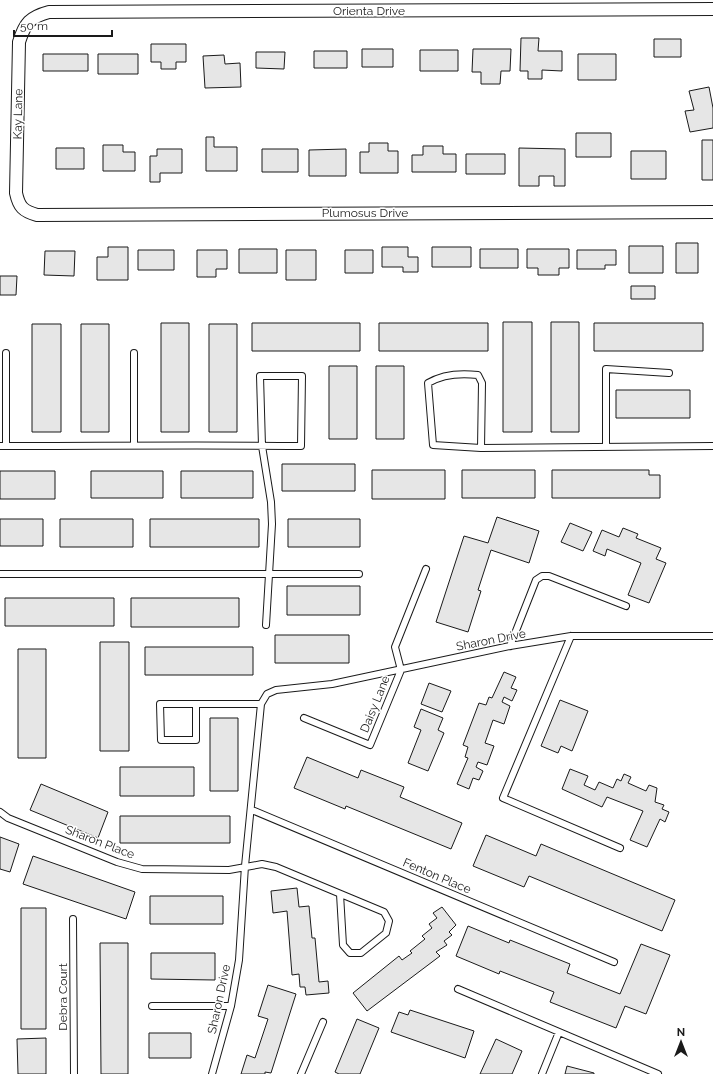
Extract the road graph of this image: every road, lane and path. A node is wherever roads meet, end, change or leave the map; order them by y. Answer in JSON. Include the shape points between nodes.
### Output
{"nodes":[{"id":1,"x":713,"y":9,"type":"edge"},
{"id":2,"x":28,"y":22,"type":"joint"},
{"id":3,"x":20,"y":207,"type":"joint"},
{"id":4,"x":713,"y":212,"type":"edge"},
{"id":5,"x":6,"y":353,"type":"dead end"},
{"id":6,"x":134,"y":353,"type":"dead end"},
{"id":7,"x":669,"y":373,"type":"dead end"},
{"id":8,"x":134,"y":445,"type":"junction"},
{"id":9,"x":3,"y":446,"type":"edge"},
{"id":10,"x":262,"y":446,"type":"junction"},
{"id":11,"x":606,"y":446,"type":"junction"},
{"id":12,"x":713,"y":446,"type":"edge"},
{"id":13,"x":481,"y":448,"type":"junction"},
{"id":14,"x":426,"y":569,"type":"dead end"},
{"id":15,"x":0,"y":574,"type":"edge"},
{"id":16,"x":269,"y":574,"type":"junction"},
{"id":17,"x":359,"y":574,"type":"dead end"},
{"id":18,"x":626,"y":606,"type":"dead end"},
{"id":19,"x":266,"y":625,"type":"dead end"},
{"id":20,"x":571,"y":636,"type":"junction"},
{"id":21,"x":713,"y":636,"type":"edge"},
{"id":22,"x":510,"y":646,"type":"junction"},
{"id":23,"x":401,"y":670,"type":"junction"},
{"id":24,"x":196,"y":704,"type":"junction"},
{"id":25,"x":261,"y":704,"type":"junction"},
{"id":26,"x":304,"y":718,"type":"dead end"},
{"id":27,"x":252,"y":810,"type":"junction"},
{"id":28,"x":0,"y":812,"type":"edge"},
{"id":29,"x":620,"y":848,"type":"dead end"},
{"id":30,"x":245,"y":866,"type":"junction"},
{"id":31,"x":340,"y":894,"type":"junction"},
{"id":32,"x":73,"y":919,"type":"dead end"},
{"id":33,"x":614,"y":962,"type":"dead end"},
{"id":34,"x":458,"y":989,"type":"dead end"},
{"id":35,"x":152,"y":1006,"type":"dead end"},
{"id":36,"x":231,"y":1006,"type":"junction"},
{"id":37,"x":323,"y":1022,"type":"dead end"},
{"id":38,"x":559,"y":1032,"type":"junction"},
{"id":39,"x":74,"y":1074,"type":"edge"},
{"id":40,"x":212,"y":1074,"type":"edge"},
{"id":41,"x":301,"y":1074,"type":"edge"},
{"id":42,"x":542,"y":1074,"type":"edge"},
{"id":43,"x":658,"y":1074,"type":"edge"}],
"edges":[{"from":1,"to":2,"type":"street","name":"Orienta Drive","via":[[49,12]]},
{"from":2,"to":3,"type":"street","name":"Kay Lane","via":[[19,42],[16,193]]},
{"from":3,"to":4,"type":"street","name":"Plumosus Drive","via":[[37,215]]},
{"from":5,"to":9,"type":"lane"},
{"from":6,"to":8,"type":"lane"},
{"from":7,"to":11,"type":"lane","via":[[606,369]]},
{"from":8,"to":9,"type":"lane"},
{"from":8,"to":10,"type":"lane"},
{"from":10,"to":10,"type":"lane","via":[[260,376],[302,376],[301,446]]},
{"from":10,"to":16,"type":"lane","via":[[271,502]]},
{"from":11,"to":12,"type":"lane"},
{"from":11,"to":13,"type":"lane"},
{"from":13,"to":13,"type":"lane","via":[[432,445],[428,383],[438,377],[478,375],[482,383]]},
{"from":14,"to":23,"type":"lane","via":[[395,647]]},
{"from":15,"to":16,"type":"lane"},
{"from":16,"to":17,"type":"lane"},
{"from":16,"to":19,"type":"lane"},
{"from":18,"to":22,"type":"lane","via":[[549,576],[542,576],[536,580]]},
{"from":20,"to":21,"type":"lane","name":"Sharon Drive"},
{"from":20,"to":22,"type":"lane","name":"Sharon Drive"},
{"from":20,"to":29,"type":"lane","via":[[503,798]]},
{"from":22,"to":23,"type":"lane","name":"Sharon Drive"},
{"from":23,"to":25,"type":"lane","name":"Sharon Drive","via":[[332,684],[276,690],[267,694]]},
{"from":23,"to":26,"type":"lane","name":"Daisy Lane","via":[[370,745]]},
{"from":24,"to":24,"type":"lane","via":[[160,704],[161,740],[196,740]]},
{"from":24,"to":25,"type":"lane"},
{"from":25,"to":27,"type":"lane"},
{"from":27,"to":30,"type":"lane"},
{"from":27,"to":33,"type":"lane","name":"Fenton Place"},
{"from":28,"to":30,"type":"lane","name":"Sharon Place","via":[[8,818],[117,862],[142,869],[229,870]]},
{"from":30,"to":31,"type":"lane","name":"Sharon Place","via":[[262,864],[276,867]]},
{"from":30,"to":36,"type":"lane","name":"Sharon Drive","via":[[239,960]]},
{"from":31,"to":31,"type":"lane","name":"Sharon Place","via":[[384,912],[389,921],[386,933],[361,953],[350,953],[343,945]]},
{"from":32,"to":39,"type":"lane","name":"Debra Court"},
{"from":34,"to":38,"type":"lane"},
{"from":35,"to":36,"type":"lane"},
{"from":36,"to":40,"type":"lane","name":"Sharon Drive"},
{"from":37,"to":41,"type":"lane"},
{"from":38,"to":42,"type":"lane"},
{"from":38,"to":43,"type":"lane"}]}
